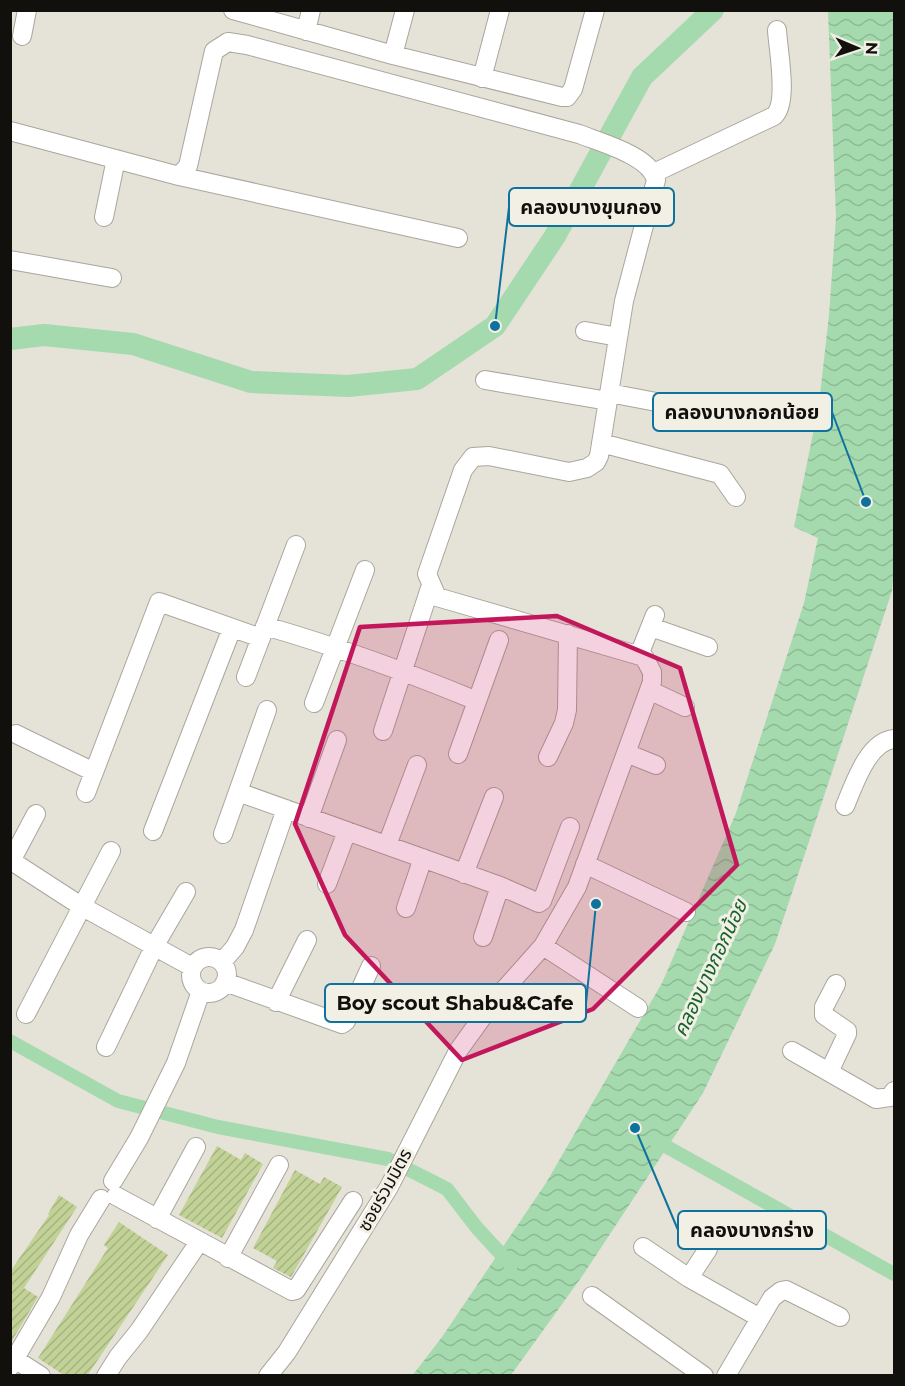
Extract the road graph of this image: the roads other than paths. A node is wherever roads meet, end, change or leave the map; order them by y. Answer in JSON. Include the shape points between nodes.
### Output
{"nodes":[{"id":1,"x":27,"y":10,"type":"edge"},
{"id":2,"x":233,"y":10,"type":"edge"},
{"id":3,"x":311,"y":10,"type":"edge"},
{"id":4,"x":405,"y":10,"type":"edge"},
{"id":5,"x":500,"y":10,"type":"edge"},
{"id":6,"x":595,"y":10,"type":"edge"},
{"id":7,"x":777,"y":30,"type":"dead end"},
{"id":8,"x":306,"y":31,"type":"junction"},
{"id":9,"x":22,"y":36,"type":"dead end"},
{"id":10,"x":393,"y":56,"type":"junction"},
{"id":11,"x":482,"y":78,"type":"junction"},
{"id":12,"x":10,"y":130,"type":"edge"},
{"id":13,"x":116,"y":159,"type":"junction"},
{"id":14,"x":654,"y":173,"type":"junction"},
{"id":15,"x":177,"y":175,"type":"junction"},
{"id":16,"x":104,"y":217,"type":"dead end"},
{"id":17,"x":458,"y":238,"type":"dead end"},
{"id":18,"x":10,"y":260,"type":"edge"},
{"id":19,"x":112,"y":278,"type":"dead end"},
{"id":20,"x":585,"y":332,"type":"dead end"},
{"id":21,"x":618,"y":337,"type":"junction"},
{"id":22,"x":485,"y":380,"type":"dead end"},
{"id":23,"x":609,"y":397,"type":"junction"},
{"id":24,"x":730,"y":417,"type":"dead end"},
{"id":25,"x":601,"y":443,"type":"junction"},
{"id":26,"x":736,"y":497,"type":"dead end"},
{"id":27,"x":296,"y":545,"type":"dead end"},
{"id":28,"x":365,"y":570,"type":"dead end"},
{"id":29,"x":431,"y":585,"type":"junction"},
{"id":30,"x":232,"y":627,"type":"junction"},
{"id":31,"x":263,"y":632,"type":"junction"},
{"id":32,"x":568,"y":634,"type":"junction"},
{"id":33,"x":499,"y":640,"type":"dead end"},
{"id":34,"x":336,"y":647,"type":"junction"},
{"id":35,"x":708,"y":647,"type":"dead end"},
{"id":36,"x":639,"y":655,"type":"junction"},
{"id":37,"x":402,"y":670,"type":"junction"},
{"id":38,"x":246,"y":677,"type":"dead end"},
{"id":39,"x":649,"y":690,"type":"junction"},
{"id":40,"x":477,"y":701,"type":"junction"},
{"id":41,"x":314,"y":703,"type":"dead end"},
{"id":42,"x":685,"y":706,"type":"dead end"},
{"id":43,"x":267,"y":710,"type":"dead end"},
{"id":44,"x":383,"y":731,"type":"dead end"},
{"id":45,"x":16,"y":734,"type":"dead end"},
{"id":46,"x":894,"y":739,"type":"edge"},
{"id":47,"x":337,"y":740,"type":"dead end"},
{"id":48,"x":626,"y":753,"type":"junction"},
{"id":49,"x":458,"y":754,"type":"dead end"},
{"id":50,"x":548,"y":756,"type":"dead end"},
{"id":51,"x":417,"y":765,"type":"dead end"},
{"id":52,"x":656,"y":765,"type":"dead end"},
{"id":53,"x":94,"y":772,"type":"junction"},
{"id":54,"x":238,"y":792,"type":"junction"},
{"id":55,"x":86,"y":793,"type":"dead end"},
{"id":56,"x":494,"y":797,"type":"dead end"},
{"id":57,"x":844,"y":806,"type":"dead end"},
{"id":58,"x":286,"y":809,"type":"junction"},
{"id":59,"x":36,"y":814,"type":"dead end"},
{"id":60,"x":309,"y":818,"type":"junction"},
{"id":61,"x":570,"y":827,"type":"dead end"},
{"id":62,"x":153,"y":831,"type":"dead end"},
{"id":63,"x":346,"y":831,"type":"junction"},
{"id":64,"x":223,"y":834,"type":"dead end"},
{"id":65,"x":387,"y":845,"type":"junction"},
{"id":66,"x":111,"y":851,"type":"dead end"},
{"id":67,"x":423,"y":858,"type":"junction"},
{"id":68,"x":11,"y":861,"type":"edge"},
{"id":69,"x":585,"y":864,"type":"junction"},
{"id":70,"x":464,"y":874,"type":"junction"},
{"id":71,"x":327,"y":885,"type":"dead end"},
{"id":72,"x":500,"y":886,"type":"junction"},
{"id":73,"x":186,"y":891,"type":"dead end"},
{"id":74,"x":81,"y":906,"type":"junction"},
{"id":75,"x":406,"y":908,"type":"dead end"},
{"id":76,"x":686,"y":912,"type":"dead end"},
{"id":77,"x":483,"y":937,"type":"dead end"},
{"id":78,"x":307,"y":940,"type":"dead end"},
{"id":79,"x":155,"y":945,"type":"junction"},
{"id":80,"x":543,"y":946,"type":"junction"},
{"id":81,"x":222,"y":962,"type":"junction"},
{"id":82,"x":371,"y":966,"type":"dead end"},
{"id":83,"x":192,"y":967,"type":"junction"},
{"id":84,"x":225,"y":982,"type":"junction"},
{"id":85,"x":836,"y":984,"type":"dead end"},
{"id":86,"x":201,"y":991,"type":"junction"},
{"id":87,"x":276,"y":1002,"type":"junction"},
{"id":88,"x":638,"y":1008,"type":"dead end"},
{"id":89,"x":26,"y":1014,"type":"dead end"},
{"id":90,"x":106,"y":1047,"type":"dead end"},
{"id":91,"x":792,"y":1051,"type":"dead end"},
{"id":92,"x":829,"y":1072,"type":"junction"},
{"id":93,"x":894,"y":1091,"type":"edge"},
{"id":94,"x":196,"y":1147,"type":"dead end"},
{"id":95,"x":279,"y":1165,"type":"dead end"},
{"id":96,"x":110,"y":1192,"type":"junction"},
{"id":97,"x":353,"y":1201,"type":"dead end"},
{"id":98,"x":157,"y":1219,"type":"junction"},
{"id":99,"x":199,"y":1242,"type":"junction"},
{"id":100,"x":643,"y":1247,"type":"dead end"},
{"id":101,"x":708,"y":1248,"type":"dead end"},
{"id":102,"x":228,"y":1258,"type":"junction"},
{"id":103,"x":689,"y":1278,"type":"junction"},
{"id":104,"x":592,"y":1296,"type":"dead end"},
{"id":105,"x":840,"y":1317,"type":"dead end"},
{"id":106,"x":760,"y":1318,"type":"junction"},
{"id":107,"x":12,"y":1361,"type":"edge"},
{"id":108,"x":41,"y":1376,"type":"edge"},
{"id":109,"x":106,"y":1376,"type":"edge"},
{"id":110,"x":268,"y":1376,"type":"edge"},
{"id":111,"x":704,"y":1376,"type":"edge"},
{"id":112,"x":726,"y":1376,"type":"edge"}],
"edges":[{"from":1,"to":9,"type":"street"},
{"from":2,"to":8,"type":"street"},
{"from":3,"to":8,"type":"street"},
{"from":4,"to":10,"type":"street"},
{"from":5,"to":11,"type":"street"},
{"from":6,"to":11,"type":"street","via":[[573,89],[567,97]]},
{"from":7,"to":14,"type":"street","via":[[782,100],[779,111]]},
{"from":8,"to":10,"type":"street"},
{"from":10,"to":11,"type":"street"},
{"from":12,"to":13,"type":"street"},
{"from":13,"to":15,"type":"street"},
{"from":13,"to":16,"type":"street"},
{"from":14,"to":15,"type":"street","via":[[649,165],[631,155],[579,134],[228,42],[214,51],[188,166]]},
{"from":14,"to":21,"type":"street","via":[[656,188],[624,301]]},
{"from":15,"to":17,"type":"street"},
{"from":18,"to":19,"type":"street"},
{"from":20,"to":21,"type":"street"},
{"from":21,"to":23,"type":"street"},
{"from":22,"to":23,"type":"street"},
{"from":23,"to":24,"type":"street"},
{"from":23,"to":25,"type":"street"},
{"from":25,"to":26,"type":"street","via":[[720,474]]},
{"from":25,"to":29,"type":"street","via":[[596,462],[580,471],[489,456],[473,457],[463,470],[426,574]]},
{"from":27,"to":31,"type":"street"},
{"from":28,"to":34,"type":"street"},
{"from":29,"to":32,"type":"street","via":[[437,597]]},
{"from":29,"to":37,"type":"street"},
{"from":30,"to":31,"type":"street"},
{"from":30,"to":53,"type":"street","via":[[159,602]]},
{"from":30,"to":62,"type":"street"},
{"from":31,"to":34,"type":"street"},
{"from":31,"to":38,"type":"street"},
{"from":32,"to":36,"type":"street"},
{"from":32,"to":50,"type":"street","via":[[567,711]]},
{"from":33,"to":40,"type":"street"},
{"from":34,"to":37,"type":"street"},
{"from":34,"to":41,"type":"street"},
{"from":35,"to":36,"type":"street","via":[[653,621]]},
{"from":36,"to":39,"type":"street","via":[[645,657],[652,672]]},
{"from":37,"to":40,"type":"street"},
{"from":37,"to":44,"type":"street"},
{"from":39,"to":42,"type":"street"},
{"from":39,"to":48,"type":"street","name":"ซอยร่วมมิตร"},
{"from":40,"to":49,"type":"street"},
{"from":43,"to":54,"type":"street"},
{"from":45,"to":53,"type":"street"},
{"from":46,"to":57,"type":"street","via":[[868,756]]},
{"from":47,"to":60,"type":"street"},
{"from":48,"to":52,"type":"street"},
{"from":48,"to":69,"type":"street","name":"ซอยร่วมมิตร"},
{"from":51,"to":65,"type":"street"},
{"from":53,"to":55,"type":"street"},
{"from":54,"to":58,"type":"street"},
{"from":54,"to":64,"type":"street"},
{"from":56,"to":70,"type":"street"},
{"from":58,"to":60,"type":"street"},
{"from":58,"to":81,"type":"street","via":[[244,930]]},
{"from":59,"to":68,"type":"street"},
{"from":60,"to":63,"type":"street"},
{"from":61,"to":72,"type":"street","via":[[541,903]]},
{"from":63,"to":65,"type":"street"},
{"from":63,"to":71,"type":"street"},
{"from":65,"to":67,"type":"street"},
{"from":66,"to":74,"type":"street"},
{"from":67,"to":70,"type":"street"},
{"from":67,"to":75,"type":"street"},
{"from":68,"to":74,"type":"street"},
{"from":69,"to":76,"type":"street"},
{"from":69,"to":80,"type":"street","name":"ซอยร่วมมิตร","via":[[577,887]]},
{"from":70,"to":72,"type":"street"},
{"from":72,"to":77,"type":"street"},
{"from":73,"to":79,"type":"street"},
{"from":74,"to":79,"type":"street"},
{"from":74,"to":89,"type":"street"},
{"from":78,"to":87,"type":"street"},
{"from":79,"to":83,"type":"street"},
{"from":79,"to":90,"type":"street"},
{"from":80,"to":88,"type":"street"},
{"from":80,"to":110,"type":"street","name":"ซอยร่วมมิตร","via":[[494,1001],[458,1051],[389,1187],[287,1352]]},
{"from":81,"to":83,"type":"street","via":[[210,956],[196,961]]},
{"from":81,"to":84,"type":"street"},
{"from":82,"to":87,"type":"street","via":[[342,1024]]},
{"from":83,"to":86,"type":"street","via":[[192,981]]},
{"from":84,"to":86,"type":"street","via":[[215,992]]},
{"from":84,"to":87,"type":"street"},
{"from":85,"to":92,"type":"street","via":[[824,1007],[824,1016],[847,1034]]},
{"from":86,"to":96,"type":"street","via":[[176,1063]]},
{"from":91,"to":92,"type":"street"},
{"from":92,"to":93,"type":"street","via":[[876,1100],[890,1097]]},
{"from":94,"to":98,"type":"street"},
{"from":95,"to":102,"type":"street"},
{"from":96,"to":98,"type":"street"},
{"from":96,"to":107,"type":"street","via":[[79,1235],[51,1297]]},
{"from":97,"to":102,"type":"street","via":[[296,1290]]},
{"from":98,"to":99,"type":"street"},
{"from":99,"to":102,"type":"street"},
{"from":99,"to":109,"type":"street"},
{"from":100,"to":103,"type":"street"},
{"from":101,"to":103,"type":"street"},
{"from":103,"to":106,"type":"street"},
{"from":104,"to":111,"type":"street"},
{"from":105,"to":106,"type":"street","via":[[786,1290],[772,1298]]},
{"from":106,"to":112,"type":"street"},
{"from":107,"to":108,"type":"street"}]}
